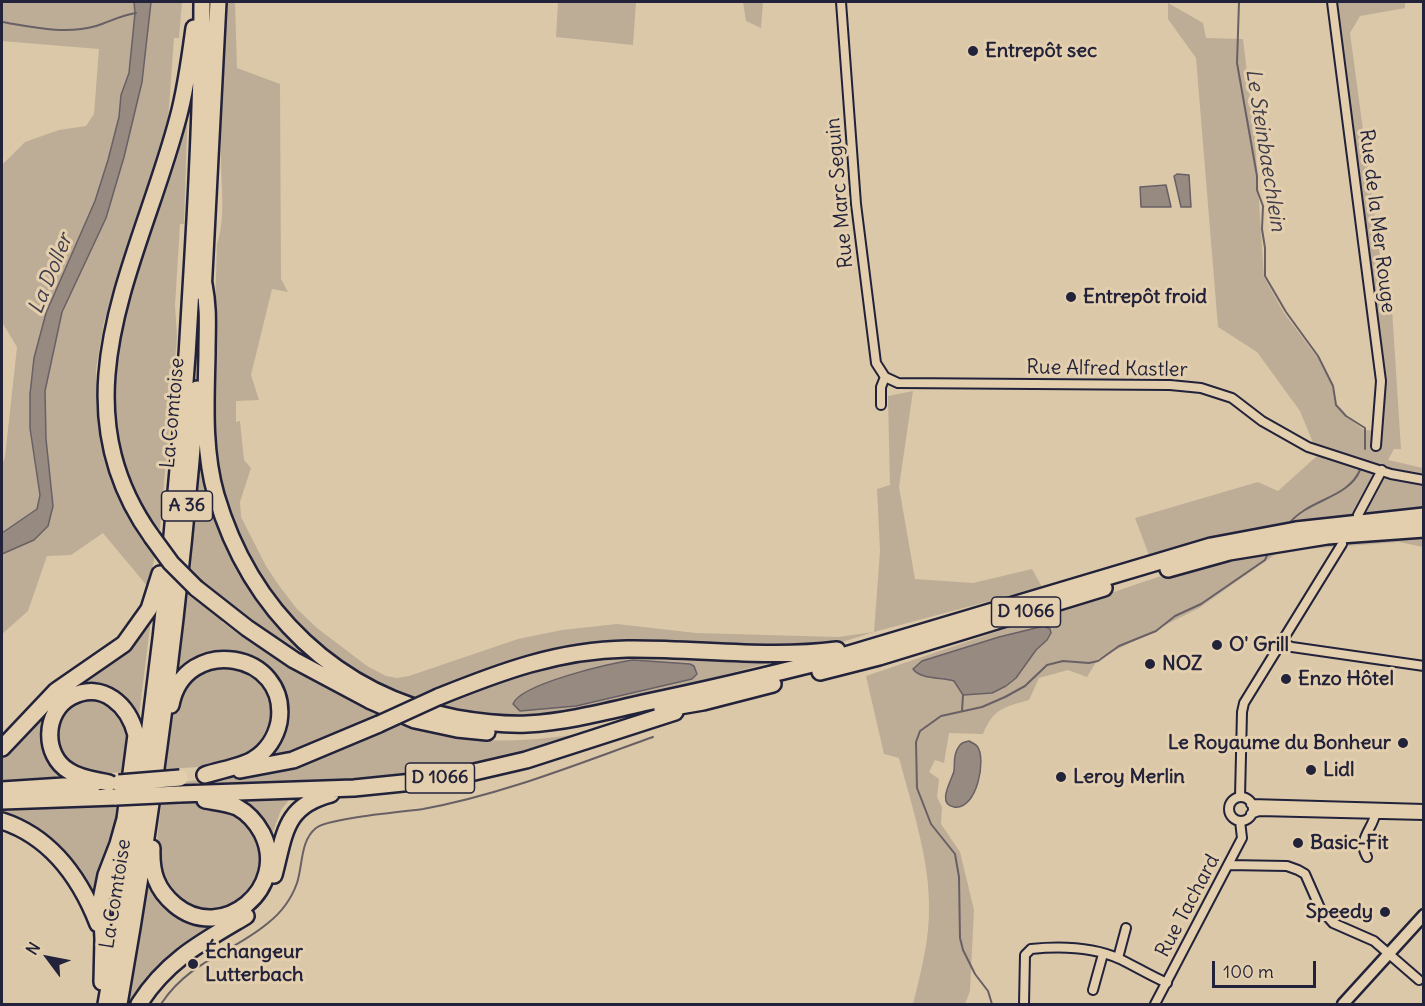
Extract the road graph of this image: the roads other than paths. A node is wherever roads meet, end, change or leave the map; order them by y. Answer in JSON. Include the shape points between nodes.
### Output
{"nodes":[{"id":1,"x":195,"y":2,"type":"edge"},
{"id":2,"x":202,"y":2,"type":"edge"},
{"id":3,"x":218,"y":2,"type":"edge"},
{"id":4,"x":841,"y":2,"type":"edge"},
{"id":5,"x":1332,"y":2,"type":"edge"},
{"id":6,"x":204,"y":284,"type":"junction"},
{"id":7,"x":885,"y":377,"type":"junction"},
{"id":8,"x":881,"y":405,"type":"dead end"},
{"id":9,"x":1376,"y":446,"type":"dead end"},
{"id":10,"x":1382,"y":470,"type":"junction"},
{"id":11,"x":1424,"y":480,"type":"edge"},
{"id":12,"x":1358,"y":515,"type":"dead end"},
{"id":13,"x":1424,"y":518,"type":"edge"},
{"id":14,"x":1391,"y":525,"type":"junction"},
{"id":15,"x":1424,"y":529,"type":"edge"},
{"id":16,"x":1424,"y":537,"type":"edge"},
{"id":17,"x":171,"y":540,"type":"junction"},
{"id":18,"x":1342,"y":544,"type":"dead end"},
{"id":19,"x":1282,"y":643,"type":"junction"},
{"id":20,"x":876,"y":644,"type":"junction"},
{"id":21,"x":1424,"y":666,"type":"edge"},
{"id":22,"x":703,"y":702,"type":"junction"},
{"id":23,"x":162,"y":728,"type":"junction"},
{"id":24,"x":2,"y":748,"type":"edge"},
{"id":25,"x":205,"y":775,"type":"junction"},
{"id":26,"x":115,"y":788,"type":"junction"},
{"id":27,"x":354,"y":788,"type":"junction"},
{"id":28,"x":2,"y":790,"type":"edge"},
{"id":29,"x":180,"y":794,"type":"junction"},
{"id":30,"x":1240,"y":797,"type":"junction"},
{"id":31,"x":2,"y":801,"type":"edge"},
{"id":32,"x":1251,"y":804,"type":"junction"},
{"id":33,"x":1424,"y":808,"type":"edge"},
{"id":34,"x":1376,"y":811,"type":"junction"},
{"id":35,"x":1251,"y":814,"type":"junction"},
{"id":36,"x":1424,"y":815,"type":"edge"},
{"id":37,"x":1240,"y":820,"type":"junction"},
{"id":38,"x":2,"y":821,"type":"edge"},
{"id":39,"x":149,"y":823,"type":"junction"},
{"id":40,"x":1367,"y":857,"type":"dead end"},
{"id":41,"x":1228,"y":865,"type":"junction"},
{"id":42,"x":1424,"y":915,"type":"edge"},
{"id":43,"x":1126,"y":928,"type":"dead end"},
{"id":44,"x":103,"y":939,"type":"junction"},
{"id":45,"x":1103,"y":954,"type":"junction"},
{"id":46,"x":1388,"y":954,"type":"junction"},
{"id":47,"x":1118,"y":958,"type":"junction"},
{"id":48,"x":1419,"y":980,"type":"dead end"},
{"id":49,"x":1167,"y":983,"type":"junction"},
{"id":50,"x":1094,"y":990,"type":"dead end"},
{"id":51,"x":101,"y":1005,"type":"edge"},
{"id":52,"x":106,"y":1005,"type":"edge"},
{"id":53,"x":119,"y":1005,"type":"edge"},
{"id":54,"x":139,"y":1005,"type":"edge"},
{"id":55,"x":1024,"y":1005,"type":"edge"},
{"id":56,"x":1155,"y":1005,"type":"edge"},
{"id":57,"x":1343,"y":1005,"type":"edge"}],
"edges":[{"from":1,"to":22,"type":"highway","bridge":true,"via":[[178,117],[108,350],[105,388],[111,446],[130,501],[152,537],[196,588],[247,628],[294,660],[415,720],[457,729],[523,733],[567,729]]},
{"from":2,"to":17,"type":"highway","name":"La Comtoise","number":"A 36","via":[[190,308]]},
{"from":3,"to":6,"type":"highway","name":"La Comtoise","number":"A 36"},
{"from":4,"to":7,"type":"street","name":"Rue Marc Seguin","via":[[856,204],[876,363]]},
{"from":5,"to":9,"type":"street","name":"Rue de la Mer Rouge","via":[[1381,381]]},
{"from":6,"to":20,"type":"highway","via":[[209,309],[207,438],[216,494],[227,528],[242,561],[284,623],[310,648],[368,687],[403,704],[438,714],[525,724],[565,720],[676,696],[832,659]]},
{"from":6,"to":23,"type":"highway","name":"La Comtoise","number":"A 36","via":[[183,540]]},
{"from":7,"to":8,"type":"street"},
{"from":7,"to":10,"type":"street","name":"Rue Alfred Kastler","via":[[898,382],[1201,388],[1232,398],[1262,421],[1308,447]]},
{"from":10,"to":11,"type":"street","name":"Rue Alfred Kastler"},
{"from":10,"to":12,"type":"street"},
{"from":13,"to":14,"type":"highway"},
{"from":14,"to":15,"type":"highway","number":"D 1066"},
{"from":14,"to":16,"type":"highway","via":[[1408,535]]},
{"from":14,"to":20,"type":"highway","number":"D 1066","via":[[1296,530],[1210,546]]},
{"from":14,"to":22,"type":"highway","number":"D 1066","via":[[1229,552],[879,657]]},
{"from":17,"to":24,"type":"highway","via":[[149,609],[124,644],[56,691]]},
{"from":17,"to":52,"type":"highway","name":"La Comtoise","number":"A 36","via":[[138,807]]},
{"from":18,"to":19,"type":"street"},
{"from":19,"to":21,"type":"street"},
{"from":19,"to":30,"type":"street","via":[[1244,703]]},
{"from":20,"to":25,"type":"highway","number":"D 1066","bridge":true,"via":[[779,655],[625,649],[576,653],[501,672],[292,760]]},
{"from":22,"to":27,"type":"highway","number":"D 1066","via":[[526,760],[470,773]]},
{"from":23,"to":25,"type":"highway","via":[[180,684],[201,664],[220,659],[242,661],[268,679],[280,714],[270,743],[252,760]]},
{"from":23,"to":39,"type":"highway","name":"La Comtoise","number":"A 36"},
{"from":25,"to":26,"type":"highway","number":"D 1066","bridge":true},
{"from":26,"to":28,"type":"highway","number":"D 1066"},
{"from":26,"to":29,"type":"highway","number":"D 1066","bridge":true},
{"from":26,"to":31,"type":"highway","number":"D 1066"},
{"from":26,"to":44,"type":"highway","via":[[69,771],[54,756],[51,724],[59,708],[71,697],[100,693],[115,699],[127,711],[136,735],[125,819],[101,900]]},
{"from":27,"to":29,"type":"highway","number":"D 1066"},
{"from":27,"to":54,"type":"highway","via":[[314,798],[298,809],[287,826],[272,884],[257,906],[172,964]]},
{"from":29,"to":39,"type":"highway","via":[[238,808],[257,825],[269,860],[266,879],[245,906],[215,918],[180,909],[153,876],[153,836]]},
{"from":30,"to":32,"type":"street"},
{"from":30,"to":37,"type":"street","via":[[1233,800],[1229,809],[1233,818]]},
{"from":32,"to":34,"type":"street"},
{"from":32,"to":35,"type":"street"},
{"from":33,"to":34,"type":"street"},
{"from":34,"to":35,"type":"street"},
{"from":34,"to":36,"type":"street"},
{"from":34,"to":40,"type":"street","via":[[1363,841]]},
{"from":35,"to":37,"type":"street"},
{"from":37,"to":41,"type":"street","name":"Rue Tachard","via":[[1242,838]]},
{"from":38,"to":44,"type":"highway","via":[[56,853],[89,901]]},
{"from":39,"to":53,"type":"highway","name":"La Comtoise","number":"A 36"},
{"from":41,"to":46,"type":"street","via":[[1287,866],[1298,870],[1305,874],[1325,916],[1341,928],[1369,938]]},
{"from":41,"to":49,"type":"street","name":"Rue Tachard"},
{"from":42,"to":46,"type":"main road"},
{"from":43,"to":47,"type":"street"},
{"from":44,"to":51,"type":"highway"},
{"from":45,"to":47,"type":"street"},
{"from":45,"to":50,"type":"street"},
{"from":45,"to":55,"type":"street","via":[[1068,948],[1027,951]]},
{"from":46,"to":48,"type":"street"},
{"from":46,"to":57,"type":"main road"},
{"from":47,"to":49,"type":"street"},
{"from":49,"to":56,"type":"street","name":"Rue Tachard"}]}
